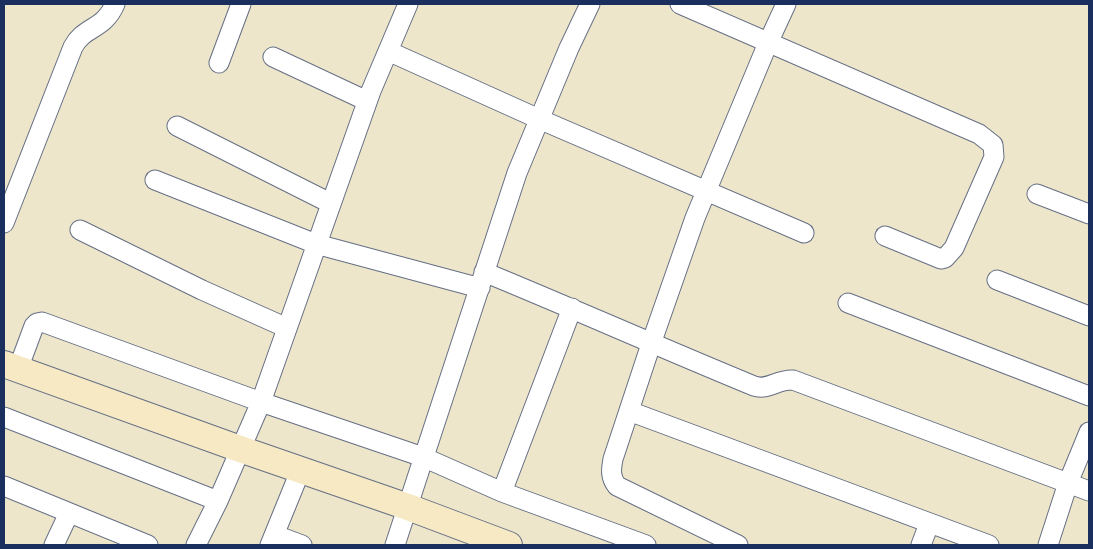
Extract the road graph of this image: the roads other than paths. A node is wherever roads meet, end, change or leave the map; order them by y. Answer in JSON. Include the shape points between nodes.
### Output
{"nodes":[{"id":1,"x":115,"y":4,"type":"edge"},
{"id":2,"x":241,"y":4,"type":"edge"},
{"id":3,"x":408,"y":4,"type":"edge"},
{"id":4,"x":590,"y":4,"type":"edge"},
{"id":5,"x":680,"y":4,"type":"edge"},
{"id":6,"x":786,"y":4,"type":"edge"},
{"id":7,"x":768,"y":43,"type":"junction"},
{"id":8,"x":388,"y":51,"type":"junction"},
{"id":9,"x":272,"y":57,"type":"dead end"},
{"id":10,"x":218,"y":64,"type":"dead end"},
{"id":11,"x":367,"y":101,"type":"junction"},
{"id":12,"x":539,"y":119,"type":"junction"},
{"id":13,"x":177,"y":126,"type":"dead end"},
{"id":14,"x":155,"y":180,"type":"dead end"},
{"id":15,"x":707,"y":190,"type":"junction"},
{"id":16,"x":1037,"y":194,"type":"dead end"},
{"id":17,"x":330,"y":203,"type":"junction"},
{"id":18,"x":1089,"y":214,"type":"edge"},
{"id":19,"x":4,"y":223,"type":"edge"},
{"id":20,"x":80,"y":230,"type":"dead end"},
{"id":21,"x":804,"y":232,"type":"dead end"},
{"id":22,"x":885,"y":236,"type":"dead end"},
{"id":23,"x":316,"y":244,"type":"junction"},
{"id":24,"x":482,"y":280,"type":"junction"},
{"id":25,"x":997,"y":280,"type":"dead end"},
{"id":26,"x":848,"y":302,"type":"dead end"},
{"id":27,"x":572,"y":308,"type":"junction"},
{"id":28,"x":1089,"y":316,"type":"edge"},
{"id":29,"x":287,"y":328,"type":"junction"},
{"id":30,"x":651,"y":344,"type":"junction"},
{"id":31,"x":11,"y":366,"type":"edge"},
{"id":32,"x":1089,"y":396,"type":"edge"},
{"id":33,"x":261,"y":402,"type":"junction"},
{"id":34,"x":629,"y":411,"type":"junction"},
{"id":35,"x":4,"y":417,"type":"edge"},
{"id":36,"x":1089,"y":432,"type":"edge"},
{"id":37,"x":240,"y":449,"type":"junction"},
{"id":38,"x":423,"y":457,"type":"junction"},
{"id":39,"x":301,"y":469,"type":"junction"},
{"id":40,"x":1068,"y":483,"type":"junction"},
{"id":41,"x":4,"y":486,"type":"edge"},
{"id":42,"x":1089,"y":491,"type":"edge"},
{"id":43,"x":502,"y":492,"type":"junction"},
{"id":44,"x":218,"y":501,"type":"junction"},
{"id":45,"x":408,"y":506,"type":"junction"},
{"id":46,"x":69,"y":513,"type":"junction"},
{"id":47,"x":930,"y":524,"type":"junction"},
{"id":48,"x":273,"y":540,"type":"edge"},
{"id":49,"x":733,"y":544,"type":"edge"},
{"id":50,"x":54,"y":545,"type":"edge"},
{"id":51,"x":148,"y":545,"type":"edge"},
{"id":52,"x":196,"y":545,"type":"edge"},
{"id":53,"x":302,"y":545,"type":"edge"},
{"id":54,"x":395,"y":545,"type":"edge"},
{"id":55,"x":509,"y":545,"type":"edge"},
{"id":56,"x":646,"y":545,"type":"edge"},
{"id":57,"x":921,"y":545,"type":"edge"},
{"id":58,"x":989,"y":545,"type":"edge"},
{"id":59,"x":1048,"y":545,"type":"edge"}],
"edges":[{"from":1,"to":19,"type":"street","via":[[106,20],[82,35],[73,47]]},
{"from":2,"to":10,"type":"street"},
{"from":3,"to":8,"type":"street"},
{"from":4,"to":12,"type":"street"},
{"from":5,"to":7,"type":"street"},
{"from":6,"to":7,"type":"street"},
{"from":7,"to":15,"type":"street"},
{"from":7,"to":22,"type":"street","via":[[979,134],[993,146],[994,157],[954,248],[945,258]]},
{"from":8,"to":11,"type":"street"},
{"from":8,"to":12,"type":"street"},
{"from":9,"to":11,"type":"street"},
{"from":11,"to":17,"type":"street"},
{"from":12,"to":15,"type":"street"},
{"from":12,"to":24,"type":"street","via":[[517,173]]},
{"from":13,"to":17,"type":"street"},
{"from":14,"to":23,"type":"street"},
{"from":15,"to":21,"type":"street"},
{"from":15,"to":30,"type":"street"},
{"from":16,"to":18,"type":"street"},
{"from":17,"to":23,"type":"street"},
{"from":20,"to":29,"type":"street"},
{"from":23,"to":24,"type":"street"},
{"from":23,"to":29,"type":"street"},
{"from":24,"to":27,"type":"street"},
{"from":24,"to":38,"type":"street"},
{"from":25,"to":28,"type":"street"},
{"from":26,"to":32,"type":"street"},
{"from":27,"to":30,"type":"street"},
{"from":27,"to":43,"type":"street"},
{"from":29,"to":33,"type":"street"},
{"from":30,"to":34,"type":"street"},
{"from":30,"to":40,"type":"street","via":[[760,388],[780,380],[793,380]]},
{"from":31,"to":33,"type":"street","via":[[34,326],[42,322]]},
{"from":31,"to":37,"type":"street"},
{"from":33,"to":37,"type":"street"},
{"from":33,"to":38,"type":"street"},
{"from":34,"to":47,"type":"street"},
{"from":34,"to":49,"type":"street","via":[[613,459],[610,473],[613,481]]},
{"from":35,"to":44,"type":"street"},
{"from":36,"to":40,"type":"street"},
{"from":37,"to":39,"type":"street"},
{"from":37,"to":44,"type":"street"},
{"from":38,"to":43,"type":"street"},
{"from":38,"to":45,"type":"street"},
{"from":39,"to":45,"type":"street"},
{"from":39,"to":48,"type":"street"},
{"from":40,"to":42,"type":"street"},
{"from":40,"to":59,"type":"street"},
{"from":41,"to":46,"type":"street"},
{"from":43,"to":56,"type":"street"},
{"from":44,"to":52,"type":"street"},
{"from":45,"to":54,"type":"street"},
{"from":45,"to":55,"type":"street"},
{"from":46,"to":50,"type":"street"},
{"from":46,"to":51,"type":"street"},
{"from":47,"to":57,"type":"street"},
{"from":47,"to":58,"type":"street"},
{"from":48,"to":53,"type":"street"}]}
